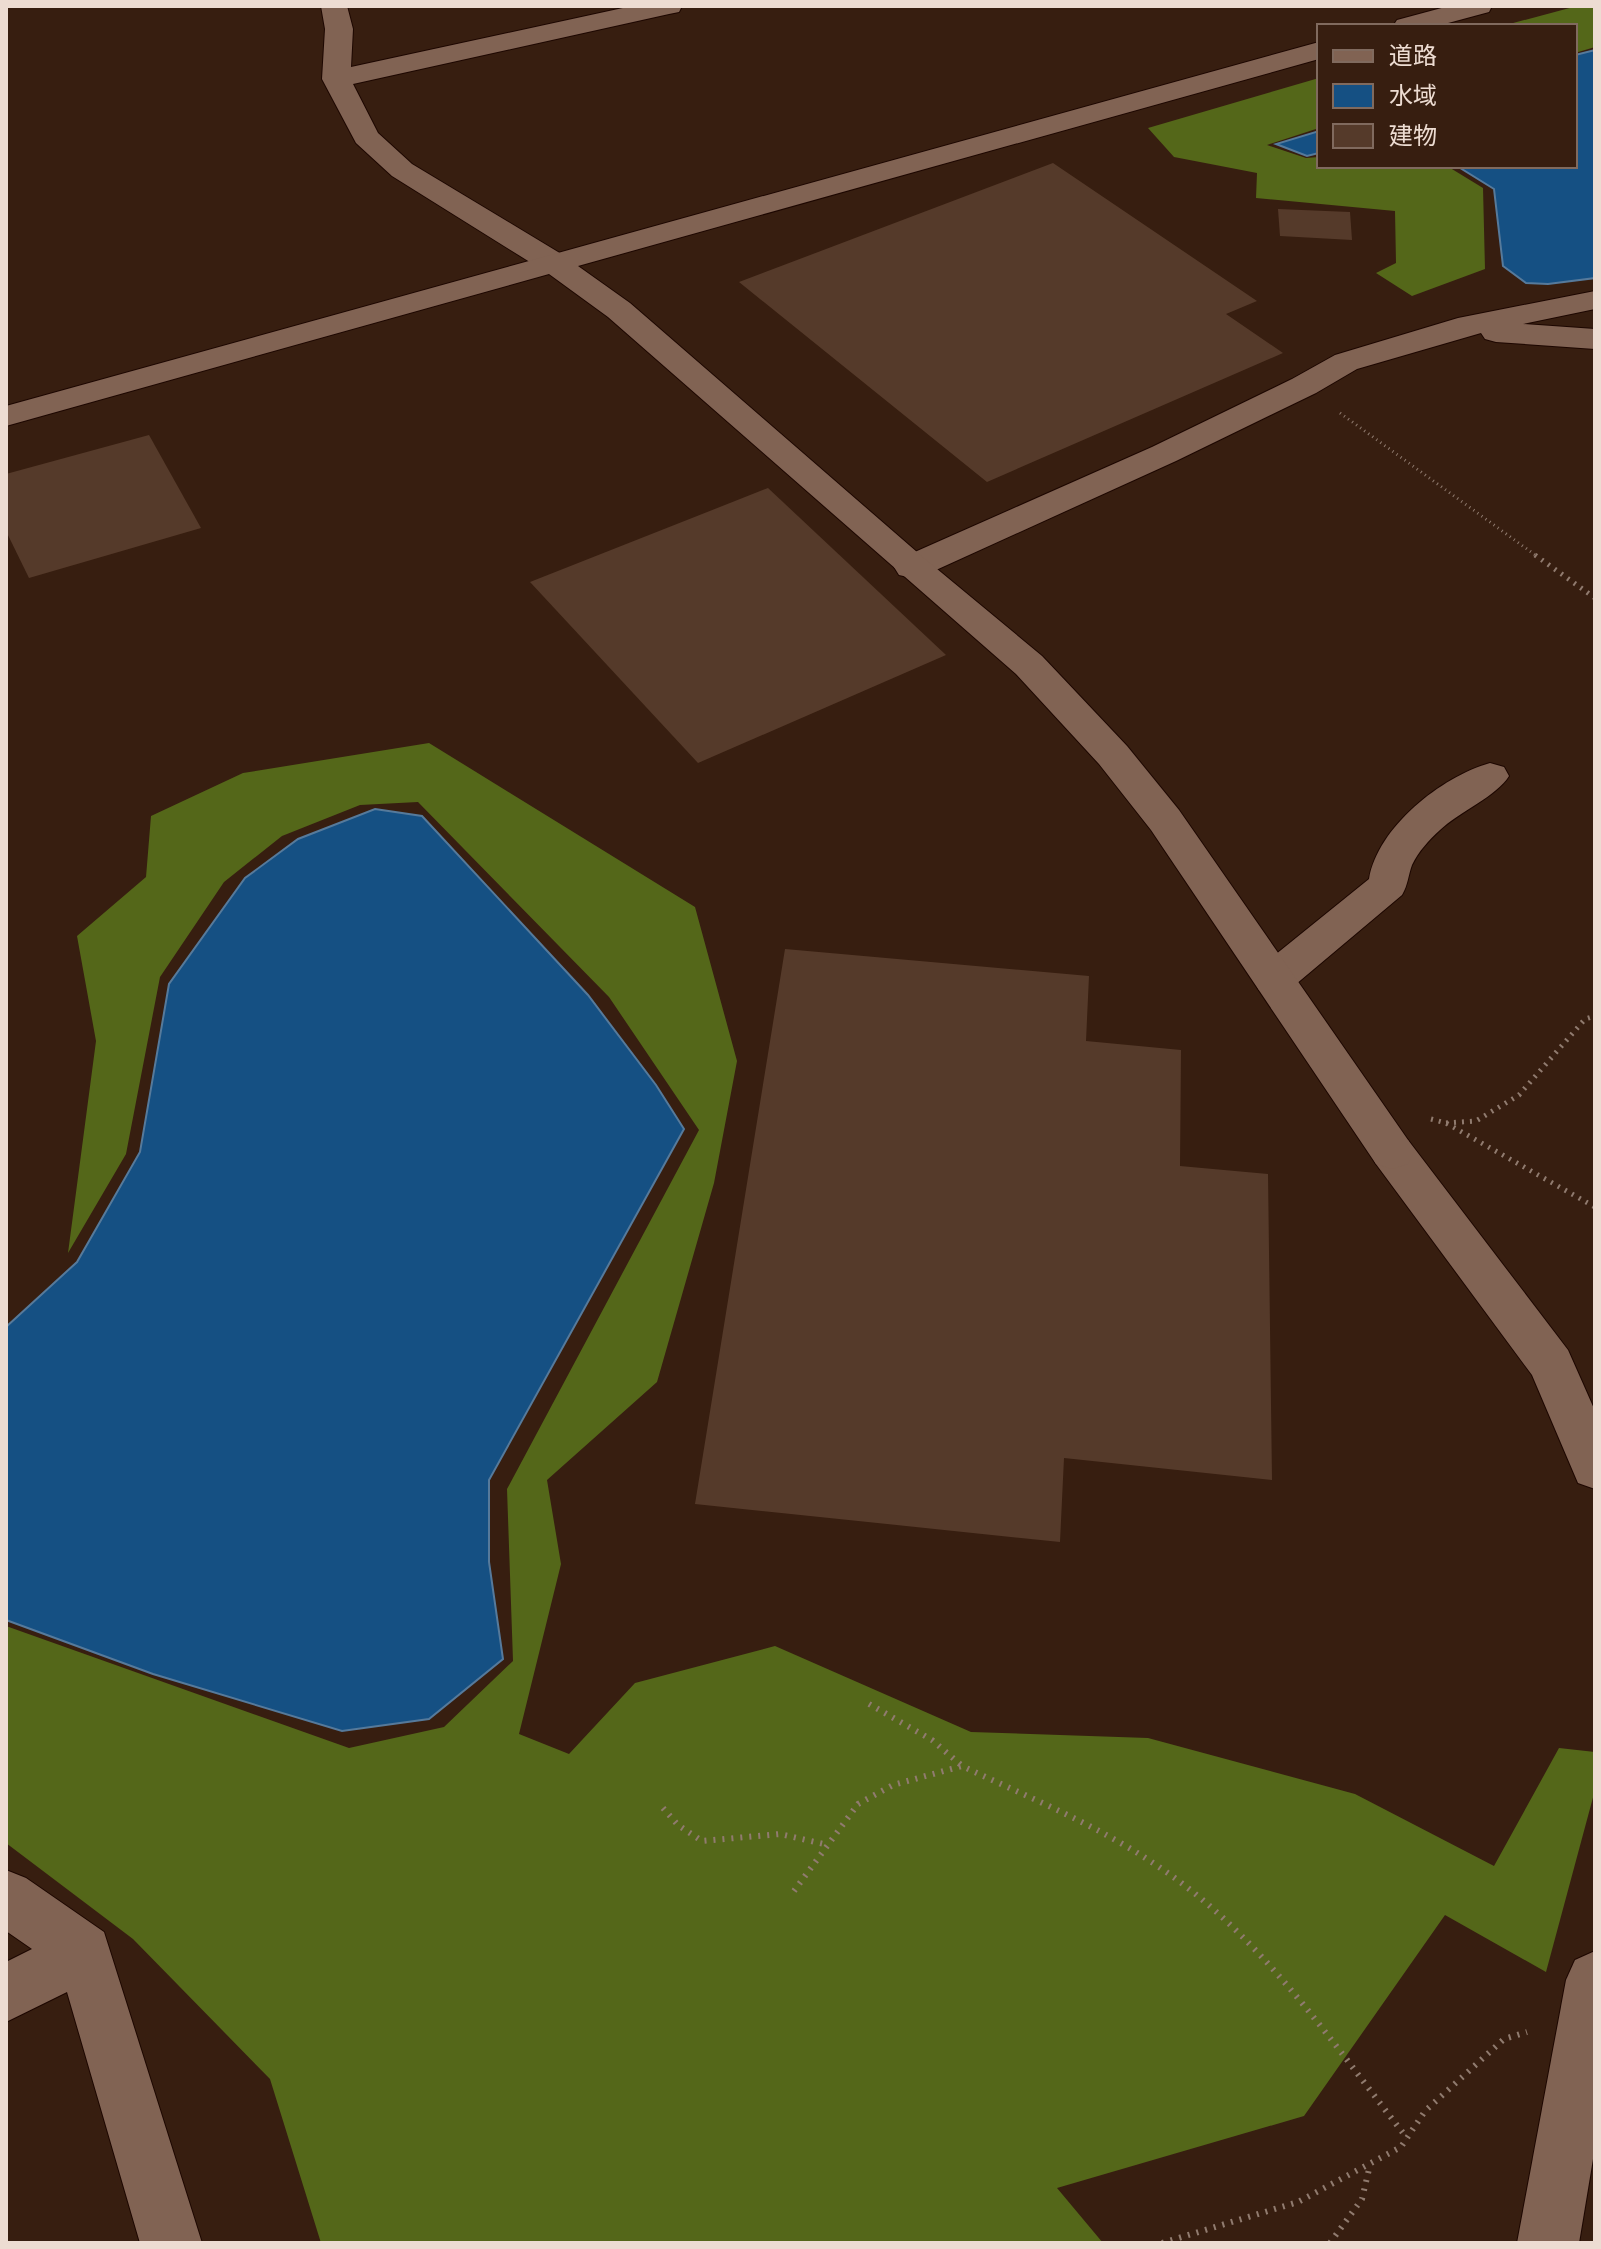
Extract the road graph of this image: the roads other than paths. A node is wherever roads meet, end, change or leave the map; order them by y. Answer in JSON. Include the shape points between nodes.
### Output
{"nodes":[{"id":1,"x":334,"y":6,"type":"edge"},
{"id":2,"x":669,"y":6,"type":"edge"},
{"id":3,"x":1479,"y":6,"type":"edge"},
{"id":4,"x":1414,"y":24,"type":"edge"},
{"id":5,"x":1317,"y":51,"type":"edge"},
{"id":6,"x":336,"y":79,"type":"junction"},
{"id":7,"x":552,"y":262,"type":"junction"},
{"id":8,"x":1595,"y":300,"type":"edge"},
{"id":9,"x":1458,"y":328,"type":"junction"},
{"id":10,"x":1595,"y":339,"type":"edge"},
{"id":11,"x":6,"y":416,"type":"edge"},
{"id":12,"x":912,"y":567,"type":"junction"},
{"id":13,"x":1490,"y":776,"type":"dead end"},
{"id":14,"x":1274,"y":979,"type":"junction"},
{"id":15,"x":1595,"y":1468,"type":"edge"},
{"id":16,"x":6,"y":1897,"type":"edge"},
{"id":17,"x":84,"y":1952,"type":"junction"},
{"id":18,"x":1595,"y":1980,"type":"edge"},
{"id":19,"x":6,"y":1993,"type":"edge"},
{"id":20,"x":171,"y":2243,"type":"edge"},
{"id":21,"x":1548,"y":2243,"type":"edge"}],
"edges":[{"from":1,"to":6,"type":"street","via":[[339,29]]},
{"from":2,"to":6,"type":"street"},
{"from":3,"to":4,"type":"street"},
{"from":5,"to":7,"type":"street"},
{"from":6,"to":7,"type":"street","via":[[366,137],[402,170]]},
{"from":7,"to":11,"type":"street"},
{"from":7,"to":12,"type":"street","via":[[619,310]]},
{"from":8,"to":9,"type":"street"},
{"from":9,"to":10,"type":"street"},
{"from":9,"to":12,"type":"street","via":[[1346,362],[1164,454]]},
{"from":12,"to":14,"type":"street","via":[[1029,665],[1113,755],[1165,820]]},
{"from":13,"to":14,"type":"street","via":[[1457,792],[1391,862],[1388,885]]},
{"from":14,"to":15,"type":"street","via":[[1392,1152],[1551,1364]]},
{"from":16,"to":17,"type":"street"},
{"from":17,"to":19,"type":"street"},
{"from":17,"to":20,"type":"street"},
{"from":18,"to":21,"type":"street"}]}
